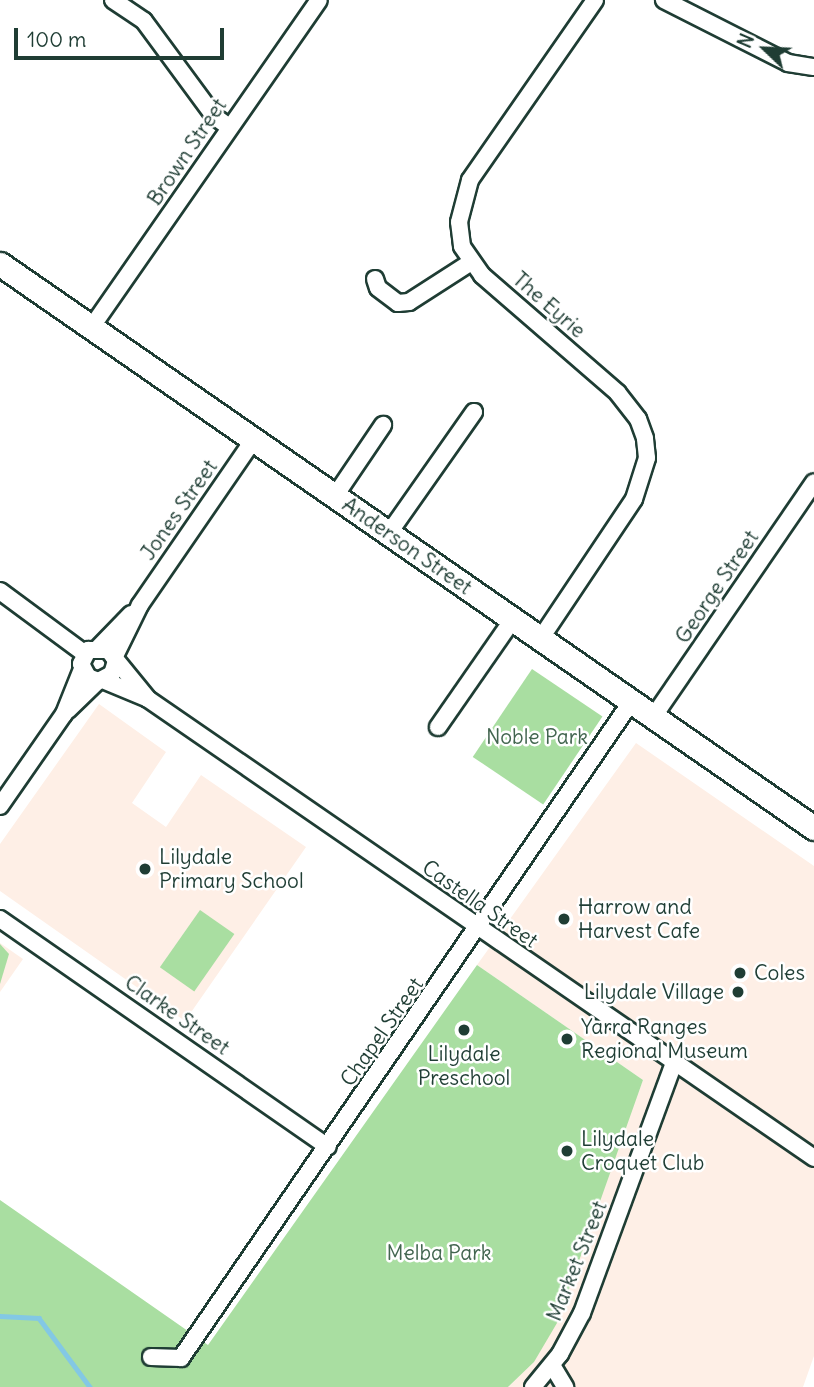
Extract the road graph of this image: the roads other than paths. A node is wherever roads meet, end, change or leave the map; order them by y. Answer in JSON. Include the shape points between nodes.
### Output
{"nodes":[{"id":1,"x":113,"y":0,"type":"edge"},
{"id":2,"x":318,"y":0,"type":"edge"},
{"id":3,"x":595,"y":0,"type":"edge"},
{"id":4,"x":664,"y":0,"type":"edge"},
{"id":5,"x":814,"y":67,"type":"edge"},
{"id":6,"x":229,"y":127,"type":"junction"},
{"id":7,"x":471,"y":262,"type":"junction"},
{"id":8,"x":0,"y":264,"type":"edge"},
{"id":9,"x":375,"y":279,"type":"dead end"},
{"id":10,"x":91,"y":328,"type":"junction"},
{"id":11,"x":474,"y":412,"type":"dead end"},
{"id":12,"x":383,"y":425,"type":"dead end"},
{"id":13,"x":254,"y":439,"type":"junction"},
{"id":14,"x":814,"y":482,"type":"edge"},
{"id":15,"x":335,"y":496,"type":"junction"},
{"id":16,"x":808,"y":503,"type":"edge"},
{"id":17,"x":389,"y":533,"type":"junction"},
{"id":18,"x":0,"y":591,"type":"edge"},
{"id":19,"x":140,"y":605,"type":"junction"},
{"id":20,"x":513,"y":619,"type":"junction"},
{"id":21,"x":541,"y":638,"type":"junction"},
{"id":22,"x":88,"y":656,"type":"junction"},
{"id":23,"x":115,"y":661,"type":"junction"},
{"id":24,"x":100,"y":680,"type":"junction"},
{"id":25,"x":148,"y":699,"type":"junction"},
{"id":26,"x":631,"y":702,"type":"junction"},
{"id":27,"x":64,"y":715,"type":"junction"},
{"id":28,"x":654,"y":716,"type":"junction"},
{"id":29,"x":438,"y":727,"type":"dead end"},
{"id":30,"x":0,"y":806,"type":"edge"},
{"id":31,"x":814,"y":828,"type":"edge"},
{"id":32,"x":0,"y":919,"type":"edge"},
{"id":33,"x":479,"y":928,"type":"junction"},
{"id":34,"x":674,"y":1063,"type":"junction"},
{"id":35,"x":788,"y":1143,"type":"junction"},
{"id":36,"x":328,"y":1147,"type":"junction"},
{"id":37,"x":814,"y":1158,"type":"edge"},
{"id":38,"x":814,"y":1165,"type":"edge"},
{"id":39,"x":151,"y":1357,"type":"dead end"},
{"id":40,"x":552,"y":1365,"type":"junction"},
{"id":41,"x":533,"y":1387,"type":"edge"},
{"id":42,"x":565,"y":1387,"type":"edge"}],
"edges":[{"from":1,"to":6,"type":"street","via":[[144,20],[214,116]]},
{"from":2,"to":6,"type":"street","name":"Brown Street"},
{"from":3,"to":7,"type":"street","name":"The Eyrie","via":[[470,180],[459,222],[462,246]]},
{"from":4,"to":5,"type":"street","via":[[788,63]]},
{"from":6,"to":10,"type":"street","name":"Brown Street"},
{"from":7,"to":9,"type":"street","via":[[408,302],[398,303],[378,288]]},
{"from":7,"to":21,"type":"street","name":"The Eyrie","via":[[618,393],[638,419],[645,438],[647,458],[634,499]]},
{"from":8,"to":10,"type":"main road","name":"Anderson Street"},
{"from":10,"to":13,"type":"main road","name":"Anderson Street"},
{"from":11,"to":17,"type":"street"},
{"from":12,"to":15,"type":"street"},
{"from":13,"to":15,"type":"main road","name":"Anderson Street"},
{"from":13,"to":19,"type":"street","name":"Jones Street"},
{"from":14,"to":16,"type":"street","name":"George Street"},
{"from":15,"to":17,"type":"main road","name":"Anderson Street"},
{"from":16,"to":28,"type":"street","name":"George Street"},
{"from":17,"to":20,"type":"main road","name":"Anderson Street"},
{"from":18,"to":22,"type":"street"},
{"from":19,"to":22,"type":"street","name":"Jones Street"},
{"from":19,"to":23,"type":"street","name":"Jones Street"},
{"from":20,"to":21,"type":"main road","name":"Anderson Street"},
{"from":20,"to":29,"type":"street"},
{"from":21,"to":26,"type":"main road","name":"Anderson Street"},
{"from":22,"to":23,"type":"street","name":"Castella Street"},
{"from":22,"to":24,"type":"street","name":"Castella Street"},
{"from":22,"to":27,"type":"street","name":"Jones Street"},
{"from":23,"to":24,"type":"street","name":"Jones Street","via":[[112,674]]},
{"from":23,"to":25,"type":"street","name":"Castella Street"},
{"from":24,"to":25,"type":"street","name":"Castella Street"},
{"from":24,"to":27,"type":"street","name":"Jones Street"},
{"from":25,"to":33,"type":"street","name":"Castella Street"},
{"from":26,"to":28,"type":"main road","name":"Anderson Street"},
{"from":26,"to":33,"type":"street","name":"Chapel Street"},
{"from":27,"to":30,"type":"street","name":"Jones Street"},
{"from":28,"to":31,"type":"main road","name":"Anderson Street"},
{"from":32,"to":36,"type":"street","name":"Clarke Street"},
{"from":33,"to":34,"type":"street","name":"Castella Street"},
{"from":33,"to":36,"type":"street","name":"Chapel Street"},
{"from":34,"to":35,"type":"street","name":"Castella Street"},
{"from":34,"to":40,"type":"street","name":"Market Street","via":[[582,1313]]},
{"from":35,"to":37,"type":"street","name":"Castella Street"},
{"from":35,"to":38,"type":"street","name":"Castella Street"},
{"from":36,"to":39,"type":"street","name":"Chapel Street","via":[[181,1358]]},
{"from":40,"to":41,"type":"street","name":"Market Street"},
{"from":40,"to":42,"type":"street"}]}
